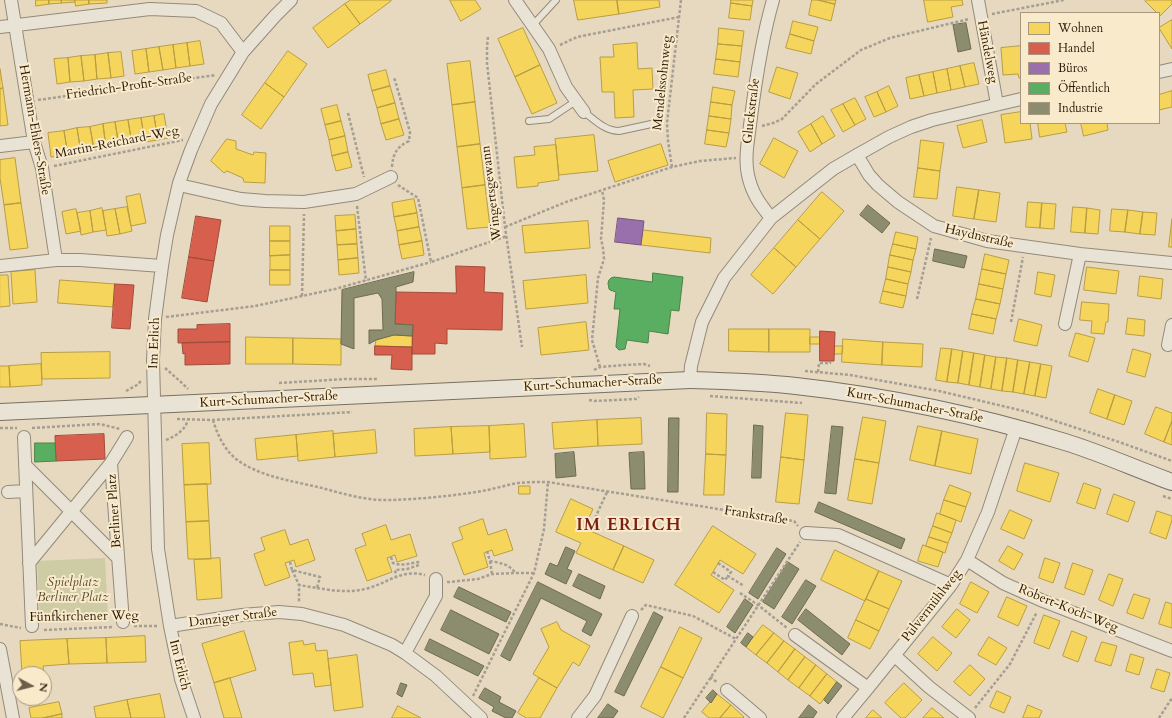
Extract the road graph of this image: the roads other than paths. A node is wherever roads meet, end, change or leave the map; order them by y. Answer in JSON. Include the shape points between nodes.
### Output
{"nodes":[{"id":1,"x":11,"y":0,"type":"edge"},
{"id":2,"x":291,"y":0,"type":"edge"},
{"id":3,"x":514,"y":0,"type":"edge"},
{"id":4,"x":556,"y":0,"type":"edge"},
{"id":5,"x":774,"y":0,"type":"edge"},
{"id":6,"x":978,"y":0,"type":"edge"},
{"id":7,"x":16,"y":26,"type":"junction"},
{"id":8,"x":532,"y":26,"type":"junction"},
{"id":9,"x":0,"y":27,"type":"edge"},
{"id":10,"x":243,"y":52,"type":"junction"},
{"id":11,"x":1172,"y":69,"type":"edge"},
{"id":12,"x":1160,"y":72,"type":"edge"},
{"id":13,"x":1020,"y":99,"type":"edge"},
{"id":14,"x":576,"y":101,"type":"junction"},
{"id":15,"x":997,"y":104,"type":"junction"},
{"id":16,"x":584,"y":112,"type":"joint"},
{"id":17,"x":529,"y":121,"type":"dead end"},
{"id":18,"x":656,"y":124,"type":"dead end"},
{"id":19,"x":34,"y":142,"type":"junction"},
{"id":20,"x":0,"y":146,"type":"edge"},
{"id":21,"x":857,"y":155,"type":"junction"},
{"id":22,"x":391,"y":177,"type":"road end"},
{"id":23,"x":179,"y":185,"type":"junction"},
{"id":24,"x":771,"y":218,"type":"junction"},
{"id":25,"x":1080,"y":254,"type":"junction"},
{"id":26,"x":56,"y":260,"type":"junction"},
{"id":27,"x":1172,"y":263,"type":"edge"},
{"id":28,"x":0,"y":266,"type":"edge"},
{"id":29,"x":162,"y":266,"type":"junction"},
{"id":30,"x":1065,"y":324,"type":"dead end"},
{"id":31,"x":1172,"y":325,"type":"edge"},
{"id":32,"x":1168,"y":345,"type":"dead end"},
{"id":33,"x":690,"y":380,"type":"junction"},
{"id":34,"x":154,"y":405,"type":"junction"},
{"id":35,"x":0,"y":412,"type":"edge"},
{"id":36,"x":1016,"y":428,"type":"junction"},
{"id":37,"x":26,"y":431,"type":"road end"},
{"id":38,"x":126,"y":433,"type":"road end"},
{"id":39,"x":111,"y":464,"type":"junction"},
{"id":40,"x":25,"y":465,"type":"junction"},
{"id":41,"x":1172,"y":482,"type":"edge"},
{"id":42,"x":26,"y":491,"type":"junction"},
{"id":43,"x":8,"y":492,"type":"dead end"},
{"id":44,"x":72,"y":512,"type":"junction"},
{"id":45,"x":806,"y":533,"type":"road end"},
{"id":46,"x":118,"y":558,"type":"junction"},
{"id":47,"x":967,"y":560,"type":"junction"},
{"id":48,"x":29,"y":563,"type":"junction"},
{"id":49,"x":436,"y":579,"type":"road end"},
{"id":50,"x":951,"y":585,"type":"junction"},
{"id":51,"x":632,"y":616,"type":"road end"},
{"id":52,"x":123,"y":625,"type":"road end"},
{"id":53,"x":170,"y":626,"type":"junction"},
{"id":54,"x":33,"y":628,"type":"road end"},
{"id":55,"x":795,"y":635,"type":"road end"},
{"id":56,"x":0,"y":649,"type":"edge"},
{"id":57,"x":1172,"y":651,"type":"edge"},
{"id":58,"x":405,"y":653,"type":"junction"},
{"id":59,"x":894,"y":655,"type":"junction"},
{"id":60,"x":868,"y":688,"type":"junction"},
{"id":61,"x":727,"y":690,"type":"dead end"},
{"id":62,"x":968,"y":717,"type":"edge"},
{"id":63,"x":12,"y":718,"type":"edge"},
{"id":64,"x":194,"y":718,"type":"edge"},
{"id":65,"x":481,"y":718,"type":"edge"},
{"id":66,"x":578,"y":718,"type":"edge"},
{"id":67,"x":760,"y":718,"type":"edge"},
{"id":68,"x":842,"y":718,"type":"edge"}],
"edges":[{"from":1,"to":7,"type":"street","name":"Hermann-Ehlers-Straße"},
{"from":2,"to":10,"type":"street","name":"Im Erlich"},
{"from":3,"to":8,"type":"street"},
{"from":4,"to":8,"type":"lane"},
{"from":5,"to":24,"type":"street","name":"Gluckstraße","via":[[760,55],[746,157],[748,175],[756,199]]},
{"from":6,"to":15,"type":"street","name":"Händelweg"},
{"from":7,"to":9,"type":"street"},
{"from":7,"to":10,"type":"street","via":[[150,9],[196,11],[221,23]]},
{"from":7,"to":19,"type":"street","name":"Hermann-Ehlers-Straße"},
{"from":8,"to":14,"type":"street","via":[[549,50],[566,87]]},
{"from":10,"to":23,"type":"street","name":"Im Erlich","via":[[212,104],[189,155]]},
{"from":11,"to":12,"type":"street"},
{"from":13,"to":15,"type":"street"},
{"from":14,"to":16,"type":"street"},
{"from":14,"to":17,"type":"lane","via":[[549,119]]},
{"from":15,"to":21,"type":"street","via":[[911,127]]},
{"from":16,"to":18,"type":"lane","via":[[613,131]]},
{"from":19,"to":20,"type":"street"},
{"from":19,"to":26,"type":"street","name":"Hermann-Ehlers-Straße","via":[[42,168]]},
{"from":21,"to":24,"type":"street","via":[[833,169]]},
{"from":21,"to":25,"type":"street","name":"Haydnstraße","via":[[869,175],[878,184],[898,202],[934,226],[987,241]]},
{"from":22,"to":23,"type":"street","via":[[360,192],[304,202],[241,199]]},
{"from":23,"to":29,"type":"street","name":"Im Erlich"},
{"from":24,"to":33,"type":"street","via":[[724,278],[702,322]]},
{"from":25,"to":27,"type":"street","name":"Haydnstraße"},
{"from":25,"to":30,"type":"street"},
{"from":26,"to":28,"type":"street"},
{"from":26,"to":29,"type":"street"},
{"from":29,"to":34,"type":"street","name":"Im Erlich","via":[[155,319]]},
{"from":31,"to":32,"type":"street"},
{"from":33,"to":34,"type":"main road","name":"Kurt-Schumacher-Straße"},
{"from":33,"to":36,"type":"main road","name":"Kurt-Schumacher-Straße","via":[[830,390],[929,406]]},
{"from":34,"to":35,"type":"main road","name":"Kurt-Schumacher-Straße"},
{"from":34,"to":53,"type":"street","name":"Im Erlich","via":[[158,549]]},
{"from":36,"to":41,"type":"main road","name":"Kurt-Schumacher-Straße","via":[[1101,454]]},
{"from":36,"to":47,"type":"street","name":"Pulvermühlweg","via":[[988,512]]},
{"from":37,"to":40,"type":"street"},
{"from":38,"to":39,"type":"street","name":"Berliner Platz"},
{"from":39,"to":44,"type":"street","name":"Berliner Platz"},
{"from":39,"to":46,"type":"street","name":"Berliner Platz"},
{"from":40,"to":42,"type":"street"},
{"from":40,"to":44,"type":"street","name":"Berliner Platz"},
{"from":42,"to":43,"type":"street"},
{"from":42,"to":48,"type":"street"},
{"from":44,"to":46,"type":"street","name":"Berliner Platz"},
{"from":44,"to":48,"type":"street","name":"Berliner Platz"},
{"from":45,"to":50,"type":"street","via":[[838,535]]},
{"from":46,"to":52,"type":"street","name":"Berliner Platz"},
{"from":47,"to":50,"type":"street","name":"Pulvermühlweg"},
{"from":47,"to":57,"type":"street","name":"Robert-Koch-Weg","via":[[1003,583],[1043,601]]},
{"from":48,"to":54,"type":"street"},
{"from":49,"to":58,"type":"street","via":[[436,596]]},
{"from":50,"to":59,"type":"street","name":"Pulvermühlweg"},
{"from":51,"to":66,"type":"street","via":[[595,696]]},
{"from":53,"to":58,"type":"street","name":"Danziger Straße","via":[[272,612],[299,614],[344,625]]},
{"from":53,"to":64,"type":"street","name":"Im Erlich","via":[[181,679]]},
{"from":55,"to":60,"type":"street"},
{"from":56,"to":63,"type":"street"},
{"from":58,"to":65,"type":"street","name":"Danziger Straße","via":[[436,676]]},
{"from":59,"to":60,"type":"street","name":"Pulvermühlweg"},
{"from":59,"to":62,"type":"street","via":[[929,687]]},
{"from":60,"to":68,"type":"street","name":"Pulvermühlweg"},
{"from":61,"to":67,"type":"street"}]}
